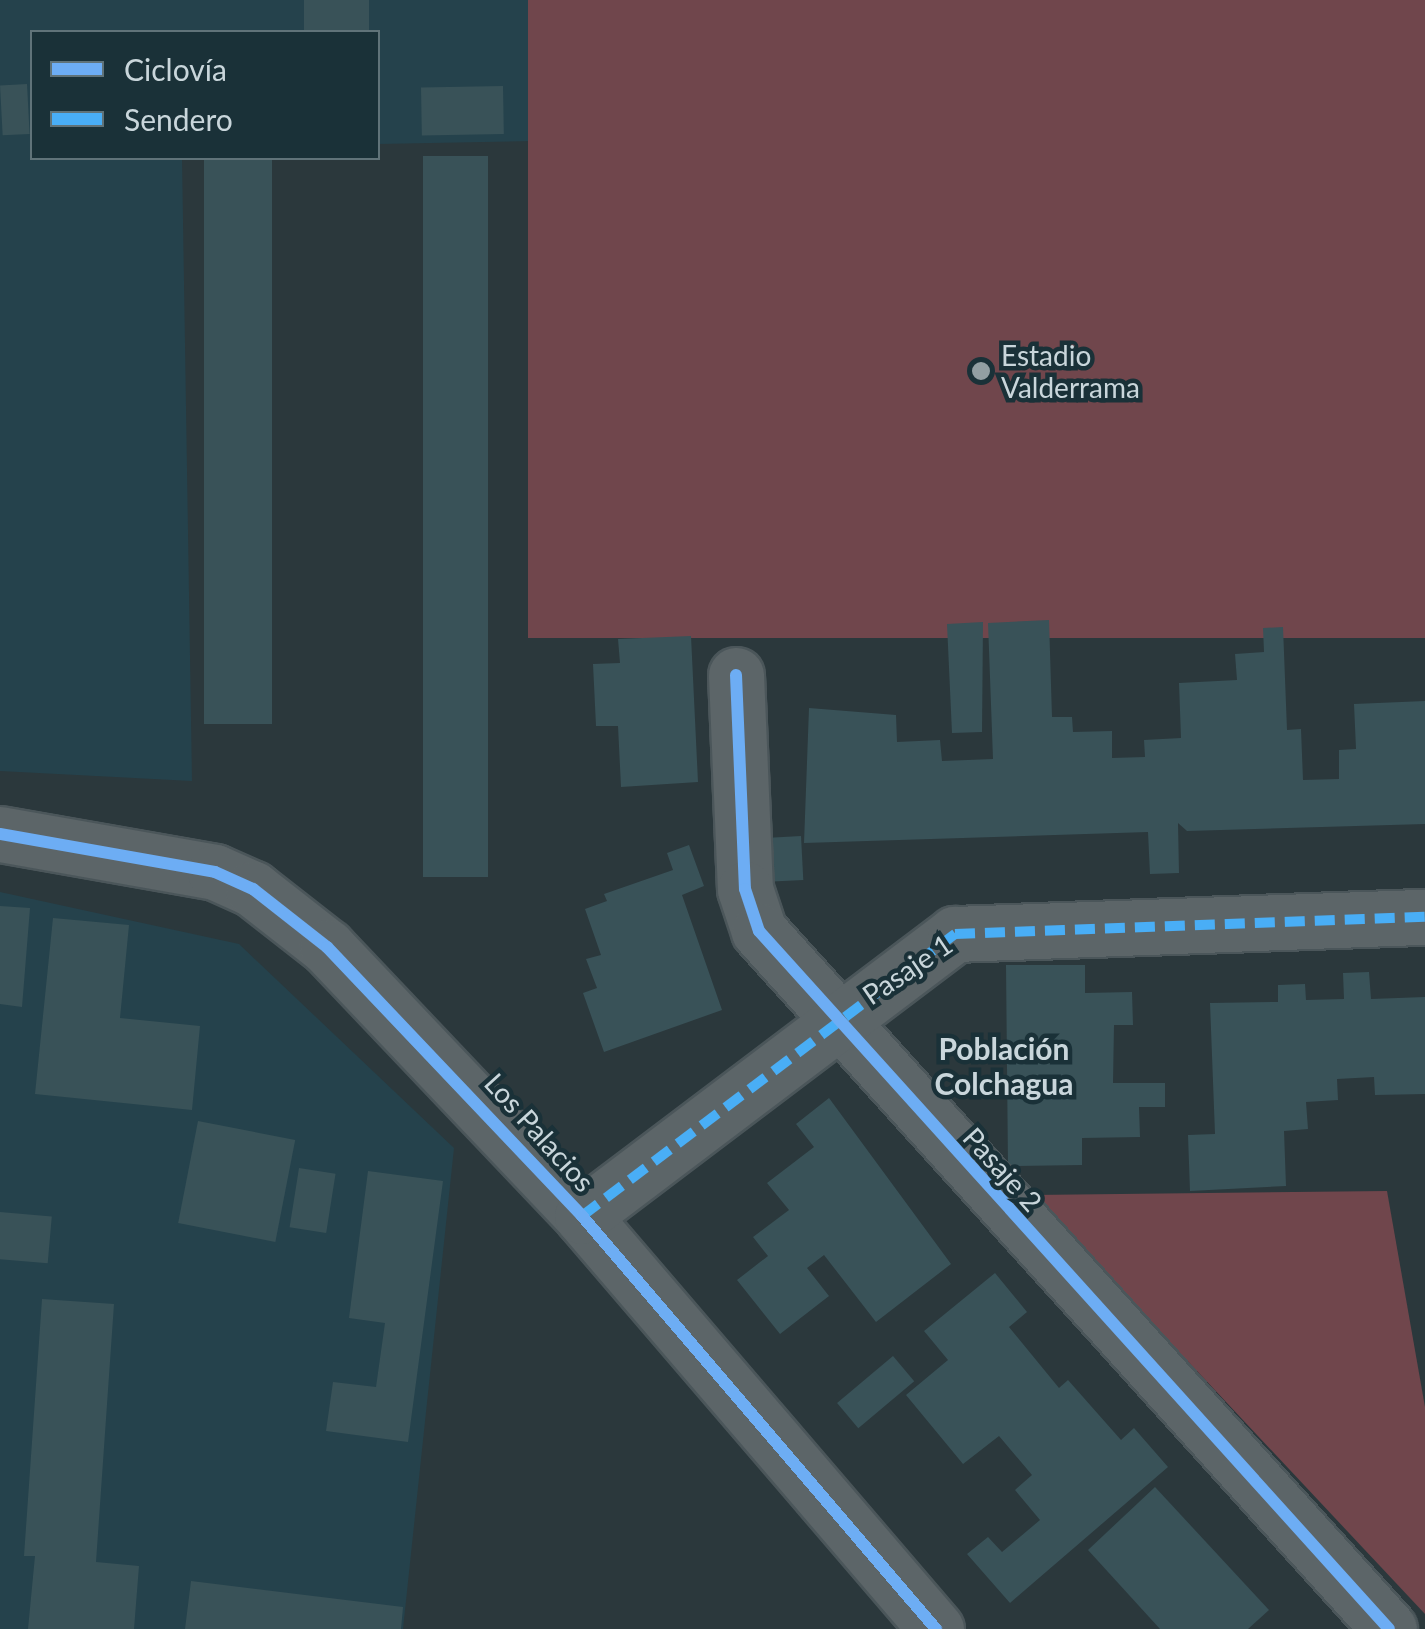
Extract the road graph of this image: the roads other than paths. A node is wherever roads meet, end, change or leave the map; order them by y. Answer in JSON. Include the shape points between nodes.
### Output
{"nodes":[{"id":1,"x":736,"y":675,"type":"dead end"},
{"id":2,"x":0,"y":834,"type":"edge"},
{"id":3,"x":1425,"y":917,"type":"edge"},
{"id":4,"x":833,"y":1020,"type":"junction"},
{"id":5,"x":582,"y":1216,"type":"junction"},
{"id":6,"x":936,"y":1629,"type":"edge"},
{"id":7,"x":1389,"y":1629,"type":"edge"}],
"edges":[{"from":1,"to":4,"type":"street","name":"Pasaje 2","via":[[745,889],[759,932]]},
{"from":2,"to":5,"type":"street","name":"Los Palacios","via":[[214,872],[253,889],[383,1000]]},
{"from":3,"to":4,"type":"street","name":"Pasaje 1","via":[[971,931],[945,940]]},
{"from":4,"to":5,"type":"street","name":"Pasaje 1"},
{"from":4,"to":7,"type":"street","name":"Pasaje 2"},
{"from":5,"to":6,"type":"street","name":"Los Palacios"}]}
